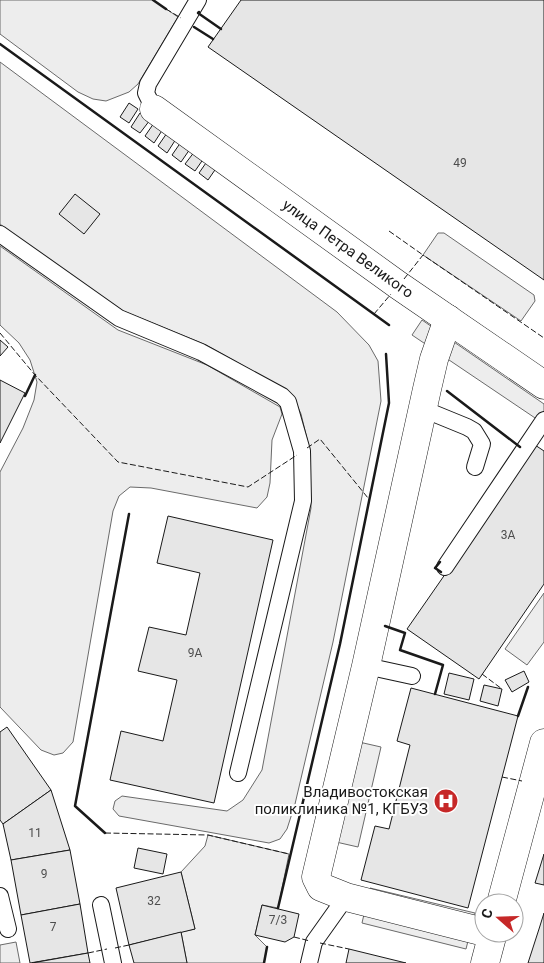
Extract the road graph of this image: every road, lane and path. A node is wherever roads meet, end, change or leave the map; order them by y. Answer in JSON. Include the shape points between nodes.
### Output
{"nodes":[{"id":1,"x":198,"y":0,"type":"edge"},
{"id":2,"x":154,"y":110,"type":"joint"},
{"id":3,"x":0,"y":234,"type":"edge"},
{"id":4,"x":448,"y":319,"type":"junction"},
{"id":5,"x":544,"y":385,"type":"edge"},
{"id":6,"x":423,"y":409,"type":"junction"},
{"id":7,"x":544,"y":420,"type":"edge"},
{"id":8,"x":475,"y":467,"type":"dead end"},
{"id":9,"x":445,"y":568,"type":"dead end"},
{"id":10,"x":366,"y":666,"type":"junction"},
{"id":11,"x":412,"y":676,"type":"dead end"},
{"id":12,"x":544,"y":743,"type":"edge"},
{"id":13,"x":238,"y":774,"type":"dead end"},
{"id":14,"x":504,"y":893,"type":"edge"},
{"id":15,"x":0,"y":896,"type":"edge"},
{"id":16,"x":346,"y":897,"type":"junction"},
{"id":17,"x":101,"y":905,"type":"dead end"},
{"id":18,"x":8,"y":929,"type":"dead end"},
{"id":19,"x":474,"y":929,"type":"edge"},
{"id":20,"x":488,"y":943,"type":"edge"},
{"id":21,"x":113,"y":963,"type":"edge"},
{"id":22,"x":309,"y":963,"type":"edge"},
{"id":23,"x":485,"y":963,"type":"edge"}],
"edges":[{"from":1,"to":2,"type":"lane","via":[[148,84],[146,93]]},
{"from":2,"to":4,"type":"street","name":"улица Петра Великого"},
{"from":3,"to":13,"type":"lane","via":[[120,318],[202,352],[288,402],[302,451],[302,502]]},
{"from":4,"to":5,"type":"street","name":"улица Петра Великого"},
{"from":4,"to":6,"type":"street","via":[[434,358]]},
{"from":6,"to":8,"type":"lane","via":[[474,431],[482,444]]},
{"from":6,"to":10,"type":"street"},
{"from":7,"to":9,"type":"lane"},
{"from":10,"to":11,"type":"lane"},
{"from":10,"to":16,"type":"street","via":[[316,878],[322,887]]},
{"from":12,"to":14,"type":"street"},
{"from":15,"to":18,"type":"lane"},
{"from":16,"to":19,"type":"street"},
{"from":16,"to":22,"type":"lane","via":[[314,942]]},
{"from":17,"to":21,"type":"lane"},
{"from":20,"to":23,"type":"street"}]}
